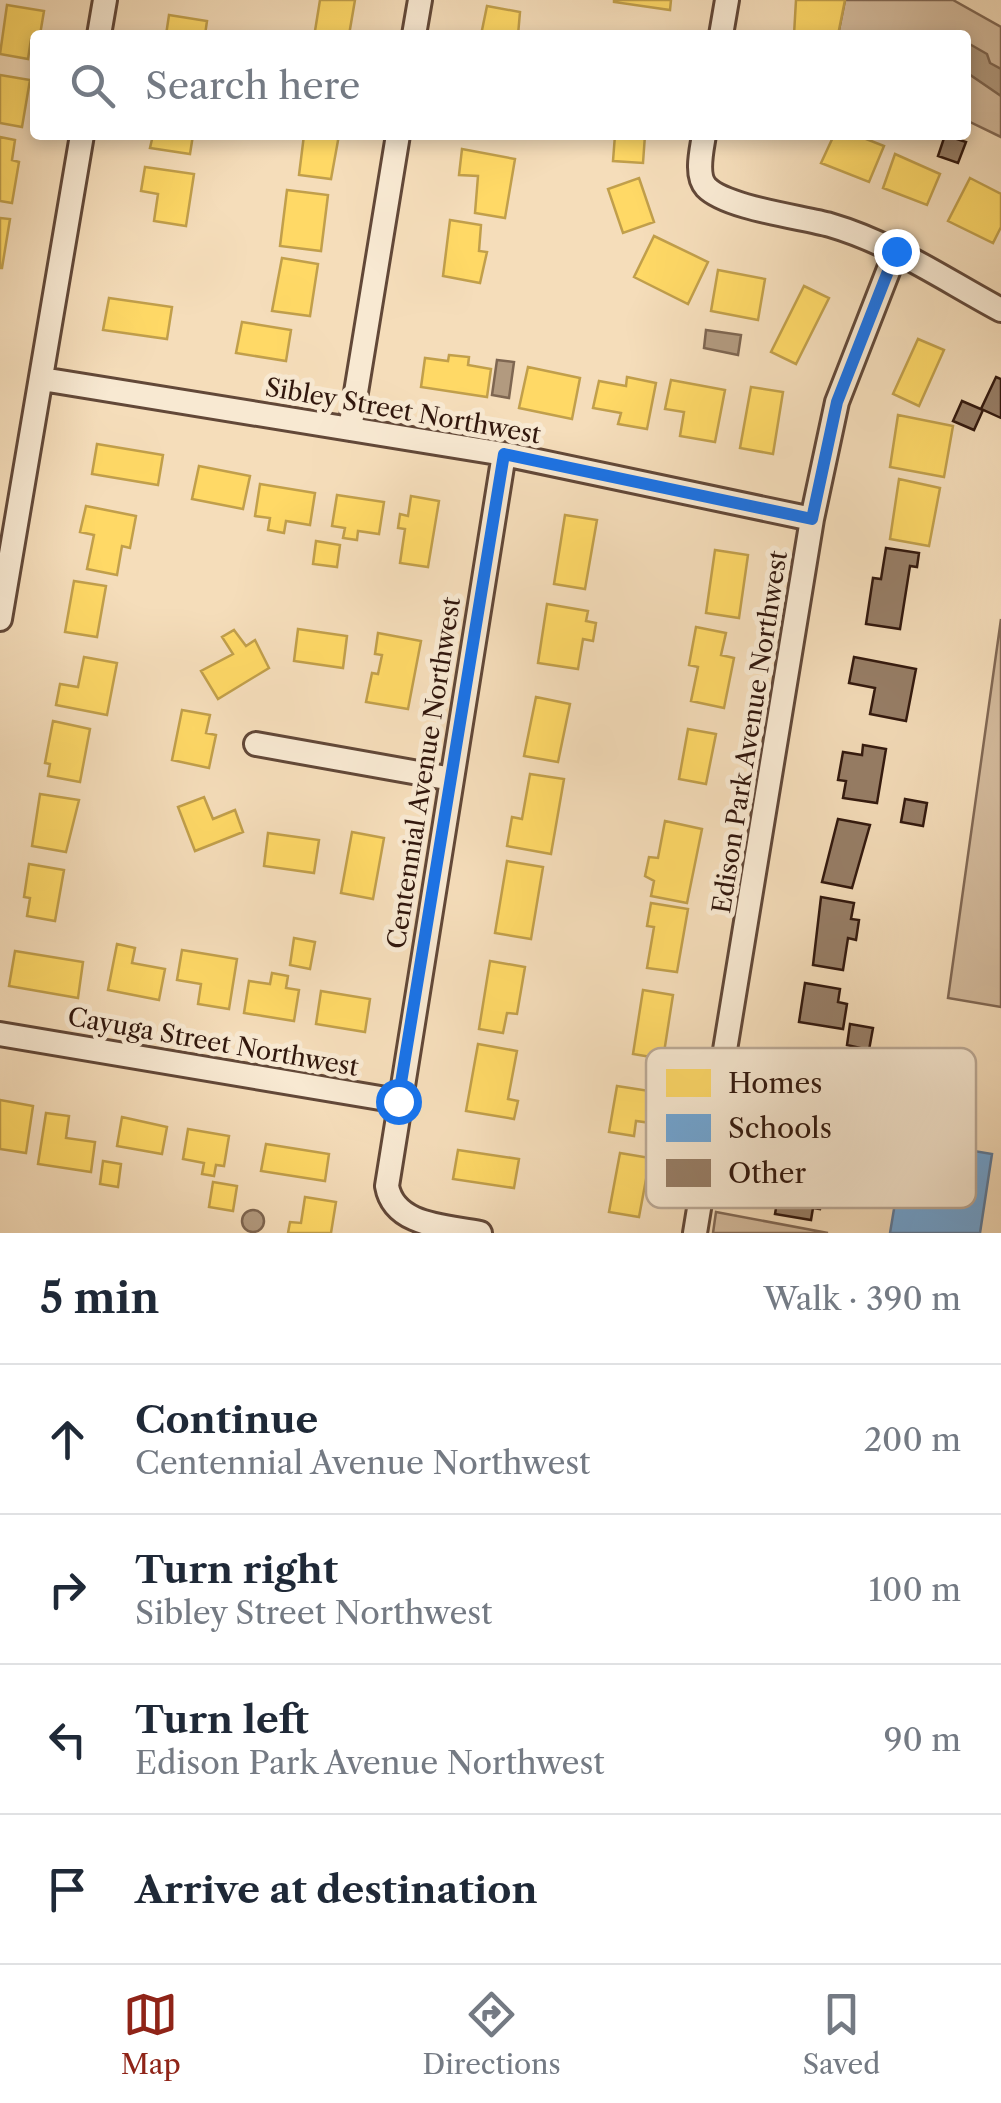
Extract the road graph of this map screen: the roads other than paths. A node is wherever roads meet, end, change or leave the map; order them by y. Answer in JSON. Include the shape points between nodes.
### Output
{"nodes":[{"id":1,"x":105,"y":0,"type":"edge"},
{"id":2,"x":420,"y":0,"type":"edge"},
{"id":3,"x":727,"y":0,"type":"edge"},
{"id":4,"x":100,"y":30,"type":"edge"},
{"id":5,"x":415,"y":30,"type":"edge"},
{"id":6,"x":722,"y":30,"type":"edge"},
{"id":7,"x":81,"y":140,"type":"edge"},
{"id":8,"x":397,"y":140,"type":"edge"},
{"id":9,"x":703,"y":140,"type":"edge"},
{"id":10,"x":896,"y":251,"type":"junction"},
{"id":11,"x":1001,"y":310,"type":"edge"},
{"id":12,"x":42,"y":379,"type":"junction"},
{"id":13,"x":350,"y":429,"type":"junction"},
{"id":14,"x":504,"y":454,"type":"junction"},
{"id":15,"x":812,"y":519,"type":"junction"},
{"id":16,"x":0,"y":619,"type":"edge"},
{"id":17,"x":256,"y":744,"type":"dead end"},
{"id":18,"x":452,"y":779,"type":"junction"},
{"id":19,"x":0,"y":1034,"type":"edge"},
{"id":20,"x":725,"y":1048,"type":"edge"},
{"id":21,"x":398,"y":1101,"type":"junction"},
{"id":22,"x":699,"y":1208,"type":"edge"},
{"id":23,"x":480,"y":1233,"type":"edge"},
{"id":24,"x":695,"y":1233,"type":"edge"}],
"edges":[{"from":1,"to":4,"type":"street"},
{"from":2,"to":5,"type":"street"},
{"from":3,"to":6,"type":"street"},
{"from":7,"to":12,"type":"street"},
{"from":8,"to":13,"type":"street"},
{"from":9,"to":10,"type":"street","via":[[700,174],[724,198]]},
{"from":10,"to":11,"type":"street"},
{"from":10,"to":15,"type":"street","name":"Edison Park Avenue Northwest","via":[[837,402]]},
{"from":12,"to":13,"type":"street","name":"Sibley Street Northwest"},
{"from":12,"to":16,"type":"street"},
{"from":13,"to":14,"type":"street","name":"Sibley Street Northwest"},
{"from":14,"to":15,"type":"street","name":"Sibley Street Northwest"},
{"from":14,"to":18,"type":"street","name":"Centennial Avenue Northwest"},
{"from":15,"to":20,"type":"street","name":"Edison Park Avenue Northwest"},
{"from":17,"to":18,"type":"street"},
{"from":18,"to":21,"type":"street","name":"Centennial Avenue Northwest"},
{"from":19,"to":21,"type":"street","name":"Cayuga Street Northwest"},
{"from":21,"to":23,"type":"street","via":[[386,1186],[390,1202],[406,1216]]},
{"from":22,"to":24,"type":"street","name":"Edison Park Avenue Northwest"}]}
